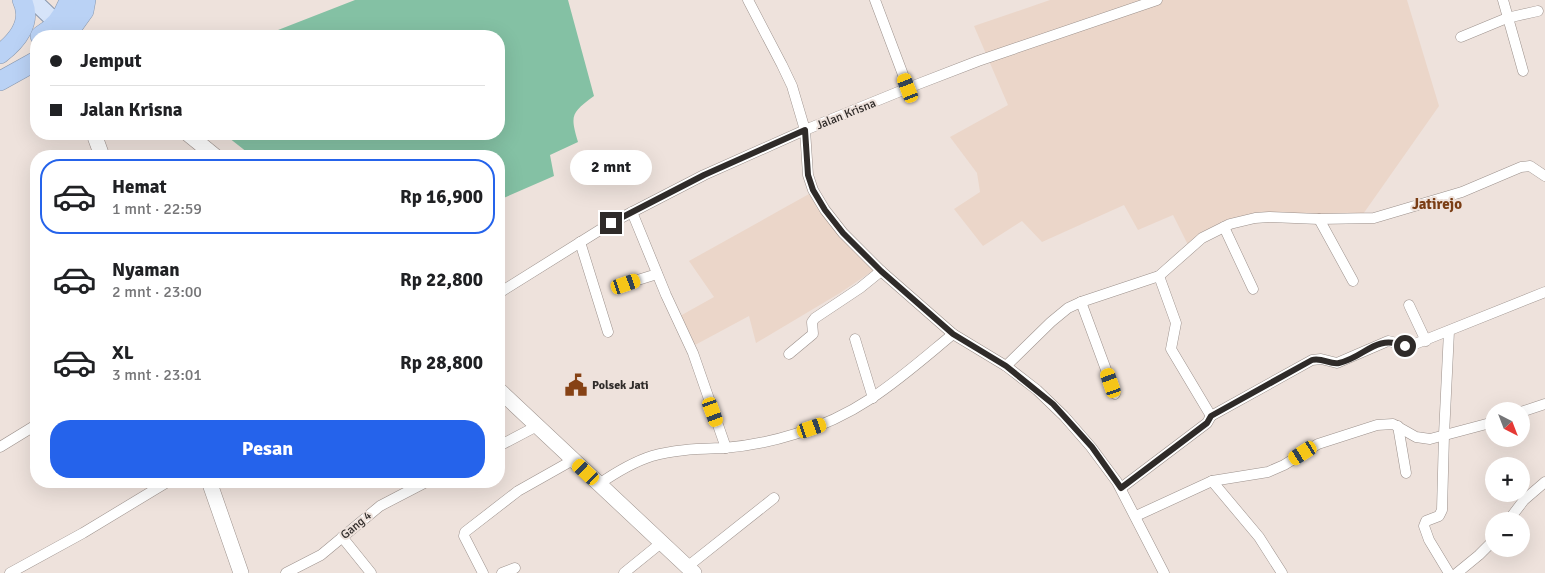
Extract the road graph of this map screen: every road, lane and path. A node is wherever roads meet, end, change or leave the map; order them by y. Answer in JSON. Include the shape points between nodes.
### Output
{"nodes":[{"id":1,"x":22,"y":0,"type":"edge"},
{"id":2,"x":33,"y":0,"type":"edge"},
{"id":3,"x":69,"y":0,"type":"edge"},
{"id":4,"x":86,"y":0,"type":"edge"},
{"id":5,"x":748,"y":0,"type":"edge"},
{"id":6,"x":874,"y":0,"type":"edge"},
{"id":7,"x":1157,"y":0,"type":"edge"},
{"id":8,"x":1503,"y":0,"type":"edge"},
{"id":9,"x":1538,"y":11,"type":"dead end"},
{"id":10,"x":1507,"y":18,"type":"junction"},
{"id":11,"x":63,"y":30,"type":"edge"},
{"id":12,"x":66,"y":30,"type":"edge"},
{"id":13,"x":68,"y":30,"type":"edge"},
{"id":14,"x":1461,"y":37,"type":"dead end"},
{"id":15,"x":30,"y":42,"type":"edge"},
{"id":16,"x":0,"y":54,"type":"edge"},
{"id":17,"x":0,"y":59,"type":"edge"},
{"id":18,"x":30,"y":66,"type":"edge"},
{"id":19,"x":1523,"y":71,"type":"dead end"},
{"id":20,"x":0,"y":81,"type":"edge"},
{"id":21,"x":908,"y":88,"type":"junction"},
{"id":22,"x":805,"y":130,"type":"junction"},
{"id":23,"x":195,"y":140,"type":"edge"},
{"id":24,"x":208,"y":150,"type":"edge"},
{"id":25,"x":1545,"y":176,"type":"edge"},
{"id":26,"x":632,"y":212,"type":"junction"},
{"id":27,"x":1319,"y":219,"type":"junction"},
{"id":28,"x":1224,"y":227,"type":"junction"},
{"id":29,"x":580,"y":242,"type":"junction"},
{"id":30,"x":881,"y":271,"type":"junction"},
{"id":31,"x":657,"y":274,"type":"junction"},
{"id":32,"x":1159,"y":276,"type":"junction"},
{"id":33,"x":1353,"y":281,"type":"dead end"},
{"id":34,"x":626,"y":284,"type":"dead end"},
{"id":35,"x":505,"y":289,"type":"edge"},
{"id":36,"x":1253,"y":289,"type":"dead end"},
{"id":37,"x":1545,"y":292,"type":"edge"},
{"id":38,"x":1081,"y":302,"type":"junction"},
{"id":39,"x":1408,"y":304,"type":"dead end"},
{"id":40,"x":1449,"y":331,"type":"junction"},
{"id":41,"x":608,"y":332,"type":"dead end"},
{"id":42,"x":953,"y":334,"type":"junction"},
{"id":43,"x":855,"y":339,"type":"dead end"},
{"id":44,"x":1426,"y":341,"type":"junction"},
{"id":45,"x":789,"y":354,"type":"dead end"},
{"id":46,"x":1006,"y":366,"type":"junction"},
{"id":47,"x":1116,"y":394,"type":"dead end"},
{"id":48,"x":505,"y":396,"type":"edge"},
{"id":49,"x":874,"y":398,"type":"junction"},
{"id":50,"x":1545,"y":404,"type":"edge"},
{"id":51,"x":1530,"y":409,"type":"edge"},
{"id":52,"x":1211,"y":416,"type":"junction"},
{"id":53,"x":1485,"y":425,"type":"edge"},
{"id":54,"x":537,"y":426,"type":"junction"},
{"id":55,"x":1398,"y":426,"type":"junction"},
{"id":56,"x":30,"y":428,"type":"edge"},
{"id":57,"x":1444,"y":436,"type":"junction"},
{"id":58,"x":505,"y":443,"type":"edge"},
{"id":59,"x":0,"y":447,"type":"edge"},
{"id":60,"x":726,"y":448,"type":"junction"},
{"id":61,"x":573,"y":460,"type":"junction"},
{"id":62,"x":1406,"y":473,"type":"dead end"},
{"id":63,"x":1212,"y":481,"type":"junction"},
{"id":64,"x":1545,"y":482,"type":"edge"},
{"id":65,"x":598,"y":484,"type":"junction"},
{"id":66,"x":157,"y":488,"type":"edge"},
{"id":67,"x":211,"y":488,"type":"edge"},
{"id":68,"x":415,"y":488,"type":"edge"},
{"id":69,"x":1121,"y":488,"type":"junction"},
{"id":70,"x":774,"y":498,"type":"dead end"},
{"id":71,"x":1515,"y":512,"type":"edge"},
{"id":72,"x":1136,"y":516,"type":"junction"},
{"id":73,"x":342,"y":537,"type":"junction"},
{"id":74,"x":661,"y":543,"type":"junction"},
{"id":75,"x":1485,"y":549,"type":"edge"},
{"id":76,"x":515,"y":568,"type":"dead end"},
{"id":77,"x":690,"y":570,"type":"edge"},
{"id":78,"x":10,"y":573,"type":"edge"},
{"id":79,"x":241,"y":573,"type":"edge"},
{"id":80,"x":286,"y":573,"type":"edge"},
{"id":81,"x":371,"y":573,"type":"edge"},
{"id":82,"x":484,"y":573,"type":"edge"},
{"id":83,"x":502,"y":573,"type":"edge"},
{"id":84,"x":624,"y":573,"type":"edge"},
{"id":85,"x":1164,"y":573,"type":"edge"},
{"id":86,"x":1282,"y":573,"type":"edge"},
{"id":87,"x":1449,"y":573,"type":"edge"},
{"id":88,"x":1456,"y":573,"type":"edge"}],
"edges":[{"from":1,"to":16,"type":"highway","via":[[25,21],[20,36]]},
{"from":2,"to":11,"type":"main road"},
{"from":3,"to":12,"type":"highway","via":[[65,13]]},
{"from":4,"to":13,"type":"highway","via":[[84,11]]},
{"from":5,"to":22,"type":"street","via":[[788,76]]},
{"from":6,"to":21,"type":"street"},
{"from":7,"to":21,"type":"street","name":"Jalan Krisna"},
{"from":8,"to":10,"type":"street"},
{"from":9,"to":10,"type":"street"},
{"from":10,"to":14,"type":"street"},
{"from":10,"to":19,"type":"street"},
{"from":15,"to":17,"type":"highway"},
{"from":18,"to":20,"type":"highway"},
{"from":21,"to":22,"type":"street","name":"Jalan Krisna"},
{"from":22,"to":26,"type":"street","name":"Jalan Krisna","via":[[704,175]]},
{"from":22,"to":30,"type":"street","via":[[808,175],[819,201],[843,233]]},
{"from":23,"to":24,"type":"main road"},
{"from":25,"to":27,"type":"street","via":[[1530,166],[1521,167],[1462,192],[1388,215]]},
{"from":26,"to":29,"type":"street","name":"Jalan Krisna"},
{"from":26,"to":31,"type":"street"},
{"from":27,"to":28,"type":"street","via":[[1256,218]]},
{"from":27,"to":33,"type":"street"},
{"from":28,"to":32,"type":"street","via":[[1196,242]]},
{"from":28,"to":36,"type":"street"},
{"from":29,"to":35,"type":"street","name":"Jalan Krisna"},
{"from":29,"to":41,"type":"street"},
{"from":30,"to":42,"type":"street"},
{"from":30,"to":45,"type":"street","via":[[819,314],[813,320],[813,334]]},
{"from":31,"to":34,"type":"street"},
{"from":31,"to":60,"type":"street","via":[[692,353]]},
{"from":32,"to":38,"type":"street"},
{"from":32,"to":52,"type":"street","via":[[1176,323],[1171,349]]},
{"from":37,"to":40,"type":"street"},
{"from":38,"to":46,"type":"street","via":[[1060,314]]},
{"from":38,"to":47,"type":"street"},
{"from":39,"to":44,"type":"street"},
{"from":40,"to":44,"type":"street"},
{"from":40,"to":57,"type":"street"},
{"from":42,"to":46,"type":"street"},
{"from":42,"to":49,"type":"street"},
{"from":43,"to":49,"type":"street"},
{"from":44,"to":52,"type":"street","via":[[1410,346],[1382,343],[1336,363],[1312,360]]},
{"from":46,"to":69,"type":"street","via":[[1064,416],[1092,447]]},
{"from":48,"to":54,"type":"main road"},
{"from":49,"to":60,"type":"street","via":[[831,422],[793,435]]},
{"from":50,"to":51,"type":"street"},
{"from":52,"to":69,"type":"street","via":[[1207,423]]},
{"from":53,"to":57,"type":"street"},
{"from":54,"to":58,"type":"street"},
{"from":54,"to":61,"type":"main road"},
{"from":55,"to":57,"type":"street","via":[[1423,439]]},
{"from":55,"to":62,"type":"street"},
{"from":55,"to":63,"type":"street","via":[[1377,425],[1318,444],[1268,472]]},
{"from":56,"to":59,"type":"street"},
{"from":57,"to":87,"type":"street","via":[[1442,510],[1424,526]]},
{"from":60,"to":65,"type":"street","via":[[683,450],[651,456]]},
{"from":61,"to":65,"type":"main road"},
{"from":61,"to":82,"type":"street","via":[[518,490],[465,532],[464,536]]},
{"from":63,"to":72,"type":"street"},
{"from":63,"to":86,"type":"street","via":[[1259,537]]},
{"from":64,"to":71,"type":"street"},
{"from":65,"to":74,"type":"main road"},
{"from":66,"to":78,"type":"street"},
{"from":67,"to":79,"type":"main road"},
{"from":68,"to":73,"type":"street","name":"Gang 4","via":[[380,506]]},
{"from":69,"to":72,"type":"street"},
{"from":70,"to":77,"type":"street"},
{"from":72,"to":85,"type":"street"},
{"from":73,"to":80,"type":"street","name":"Gang 4","via":[[321,555]]},
{"from":73,"to":81,"type":"street"},
{"from":74,"to":77,"type":"main road"},
{"from":74,"to":84,"type":"street"},
{"from":75,"to":88,"type":"street"},
{"from":76,"to":83,"type":"street"}]}
